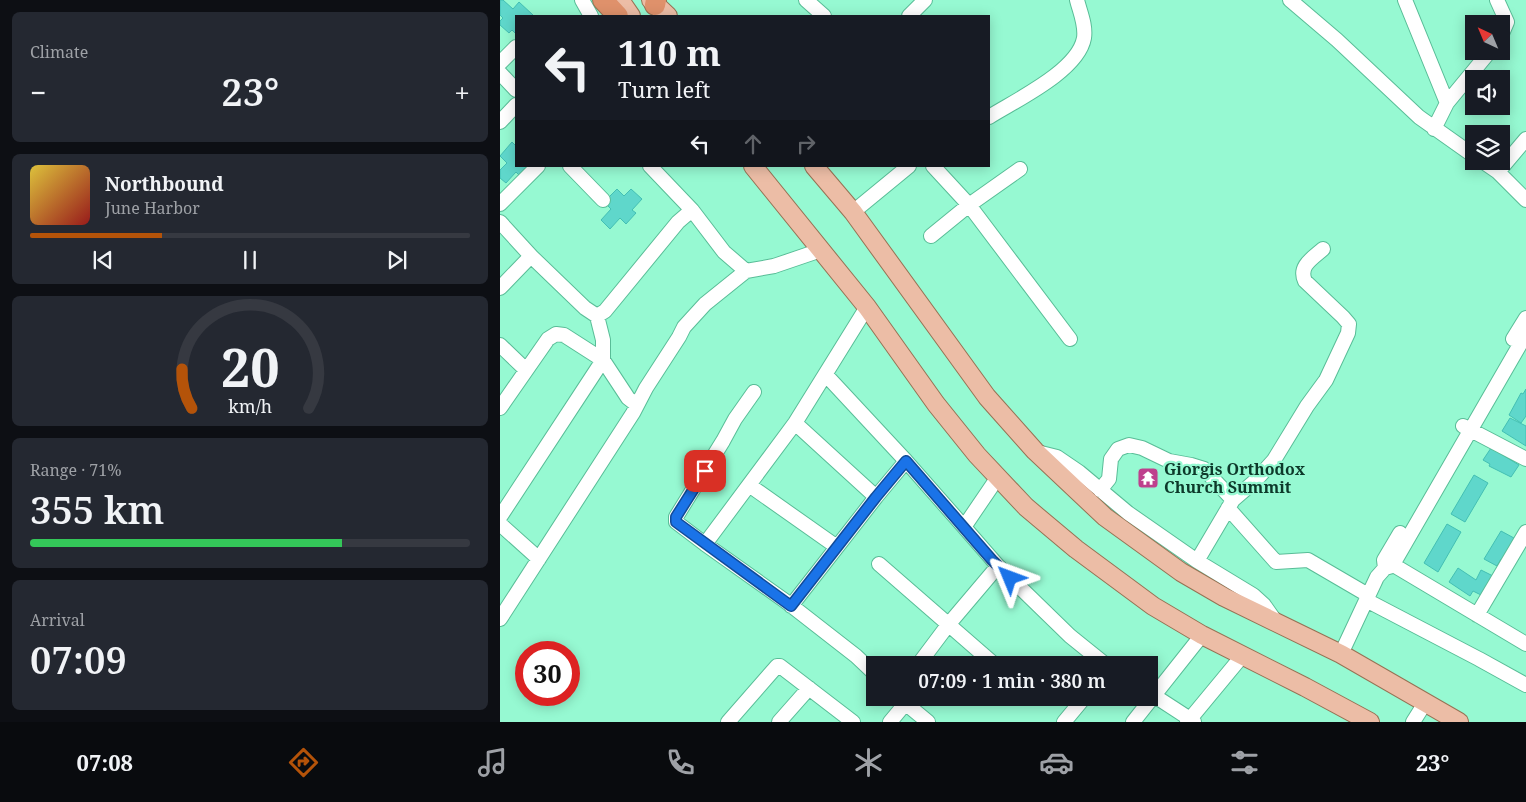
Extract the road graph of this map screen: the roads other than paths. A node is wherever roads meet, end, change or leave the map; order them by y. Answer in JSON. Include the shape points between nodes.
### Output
{"nodes":[{"id":1,"x":582,"y":0,"type":"edge"},
{"id":2,"x":603,"y":0,"type":"edge"},
{"id":3,"x":620,"y":0,"type":"edge"},
{"id":4,"x":806,"y":0,"type":"edge"},
{"id":5,"x":925,"y":0,"type":"edge"},
{"id":6,"x":1077,"y":0,"type":"edge"},
{"id":7,"x":1290,"y":0,"type":"edge"},
{"id":8,"x":1405,"y":0,"type":"edge"},
{"id":9,"x":1497,"y":0,"type":"edge"},
{"id":10,"x":590,"y":15,"type":"edge"},
{"id":11,"x":617,"y":15,"type":"edge"},
{"id":12,"x":630,"y":15,"type":"edge"},
{"id":13,"x":823,"y":15,"type":"edge"},
{"id":14,"x":910,"y":15,"type":"edge"},
{"id":15,"x":1504,"y":15,"type":"edge"},
{"id":16,"x":515,"y":48,"type":"edge"},
{"id":17,"x":1483,"y":60,"type":"edge"},
{"id":18,"x":500,"y":63,"type":"edge"},
{"id":19,"x":500,"y":72,"type":"edge"},
{"id":20,"x":515,"y":86,"type":"edge"},
{"id":21,"x":1447,"y":103,"type":"junction"},
{"id":22,"x":515,"y":106,"type":"edge"},
{"id":23,"x":990,"y":116,"type":"edge"},
{"id":24,"x":500,"y":122,"type":"edge"},
{"id":25,"x":1434,"y":129,"type":"junction"},
{"id":26,"x":1526,"y":138,"type":"edge"},
{"id":27,"x":1465,"y":150,"type":"edge"},
{"id":28,"x":537,"y":167,"type":"edge"},
{"id":29,"x":571,"y":167,"type":"edge"},
{"id":30,"x":651,"y":167,"type":"edge"},
{"id":31,"x":754,"y":167,"type":"edge"},
{"id":32,"x":815,"y":167,"type":"edge"},
{"id":33,"x":908,"y":167,"type":"edge"},
{"id":34,"x":934,"y":167,"type":"edge"},
{"id":35,"x":1020,"y":169,"type":"dead end"},
{"id":36,"x":1495,"y":170,"type":"edge"},
{"id":37,"x":1498,"y":172,"type":"junction"},
{"id":38,"x":602,"y":200,"type":"dead end"},
{"id":39,"x":1526,"y":200,"type":"edge"},
{"id":40,"x":500,"y":204,"type":"edge"},
{"id":41,"x":969,"y":205,"type":"junction"},
{"id":42,"x":692,"y":210,"type":"junction"},
{"id":43,"x":853,"y":212,"type":"junction"},
{"id":44,"x":500,"y":222,"type":"edge"},
{"id":45,"x":931,"y":236,"type":"dead end"},
{"id":46,"x":1323,"y":249,"type":"dead end"},
{"id":47,"x":821,"y":250,"type":"junction"},
{"id":48,"x":532,"y":256,"type":"junction"},
{"id":49,"x":746,"y":271,"type":"junction"},
{"id":50,"x":500,"y":288,"type":"edge"},
{"id":51,"x":867,"y":307,"type":"junction"},
{"id":52,"x":596,"y":316,"type":"junction"},
{"id":53,"x":1526,"y":318,"type":"edge"},
{"id":54,"x":1526,"y":334,"type":"edge"},
{"id":55,"x":1070,"y":339,"type":"dead end"},
{"id":56,"x":500,"y":345,"type":"edge"},
{"id":57,"x":603,"y":360,"type":"junction"},
{"id":58,"x":525,"y":369,"type":"junction"},
{"id":59,"x":826,"y":375,"type":"junction"},
{"id":60,"x":754,"y":392,"type":"dead end"},
{"id":61,"x":637,"y":405,"type":"junction"},
{"id":62,"x":500,"y":408,"type":"edge"},
{"id":63,"x":795,"y":423,"type":"junction"},
{"id":64,"x":1466,"y":427,"type":"junction"},
{"id":65,"x":1035,"y":451,"type":"junction"},
{"id":66,"x":1526,"y":459,"type":"edge"},
{"id":67,"x":906,"y":461,"type":"junction"},
{"id":68,"x":998,"y":477,"type":"junction"},
{"id":69,"x":749,"y":485,"type":"junction"},
{"id":70,"x":1100,"y":490,"type":"junction"},
{"id":71,"x":876,"y":497,"type":"junction"},
{"id":72,"x":1231,"y":504,"type":"junction"},
{"id":73,"x":500,"y":517,"type":"edge"},
{"id":74,"x":500,"y":524,"type":"edge"},
{"id":75,"x":964,"y":527,"type":"junction"},
{"id":76,"x":1526,"y":532,"type":"edge"},
{"id":77,"x":705,"y":544,"type":"junction"},
{"id":78,"x":837,"y":547,"type":"junction"},
{"id":79,"x":539,"y":560,"type":"junction"},
{"id":80,"x":1197,"y":561,"type":"junction"},
{"id":81,"x":878,"y":564,"type":"dead end"},
{"id":82,"x":1387,"y":564,"type":"junction"},
{"id":83,"x":998,"y":566,"type":"junction"},
{"id":84,"x":1367,"y":598,"type":"junction"},
{"id":85,"x":791,"y":606,"type":"junction"},
{"id":86,"x":501,"y":615,"type":"edge"},
{"id":87,"x":1477,"y":615,"type":"junction"},
{"id":88,"x":1277,"y":622,"type":"junction"},
{"id":89,"x":948,"y":625,"type":"junction"},
{"id":90,"x":1202,"y":635,"type":"junction"},
{"id":91,"x":1526,"y":644,"type":"edge"},
{"id":92,"x":1341,"y":654,"type":"junction"},
{"id":93,"x":1243,"y":655,"type":"junction"},
{"id":94,"x":925,"y":656,"type":"edge"},
{"id":95,"x":984,"y":656,"type":"edge"},
{"id":96,"x":1095,"y":656,"type":"edge"},
{"id":97,"x":866,"y":665,"type":"edge"},
{"id":98,"x":1526,"y":685,"type":"edge"},
{"id":99,"x":1158,"y":687,"type":"edge"},
{"id":100,"x":809,"y":688,"type":"junction"},
{"id":101,"x":1158,"y":698,"type":"edge"},
{"id":102,"x":1425,"y":703,"type":"junction"},
{"id":103,"x":899,"y":706,"type":"edge"},
{"id":104,"x":908,"y":706,"type":"edge"},
{"id":105,"x":1077,"y":706,"type":"edge"},
{"id":106,"x":1144,"y":706,"type":"edge"},
{"id":107,"x":846,"y":720,"type":"edge"},
{"id":108,"x":1190,"y":721,"type":"edge"},
{"id":109,"x":728,"y":722,"type":"edge"},
{"id":110,"x":779,"y":722,"type":"edge"},
{"id":111,"x":890,"y":722,"type":"edge"},
{"id":112,"x":928,"y":722,"type":"edge"},
{"id":113,"x":1064,"y":722,"type":"edge"},
{"id":114,"x":1133,"y":722,"type":"edge"},
{"id":115,"x":1370,"y":722,"type":"edge"},
{"id":116,"x":1413,"y":722,"type":"edge"},
{"id":117,"x":1459,"y":722,"type":"edge"}],
"edges":[{"from":1,"to":10,"type":"street"},
{"from":2,"to":11,"type":"highway"},
{"from":3,"to":12,"type":"main road"},
{"from":4,"to":13,"type":"street"},
{"from":5,"to":14,"type":"street"},
{"from":6,"to":23,"type":"street","via":[[1084,38],[1074,60],[1058,74]]},
{"from":7,"to":25,"type":"street"},
{"from":8,"to":21,"type":"street"},
{"from":9,"to":15,"type":"street"},
{"from":16,"to":18,"type":"street"},
{"from":17,"to":21,"type":"street"},
{"from":19,"to":20,"type":"street"},
{"from":21,"to":25,"type":"street"},
{"from":22,"to":24,"type":"street"},
{"from":25,"to":27,"type":"street"},
{"from":26,"to":37,"type":"street"},
{"from":28,"to":40,"type":"street"},
{"from":29,"to":38,"type":"street"},
{"from":30,"to":42,"type":"street"},
{"from":31,"to":47,"type":"main road"},
{"from":32,"to":43,"type":"main road"},
{"from":33,"to":43,"type":"street"},
{"from":34,"to":41,"type":"street"},
{"from":35,"to":41,"type":"street"},
{"from":36,"to":37,"type":"street"},
{"from":37,"to":39,"type":"street"},
{"from":41,"to":45,"type":"street"},
{"from":41,"to":55,"type":"street"},
{"from":42,"to":49,"type":"street","via":[[724,252]]},
{"from":42,"to":52,"type":"street","via":[[678,222],[605,311]]},
{"from":43,"to":65,"type":"main road","via":[[987,397]]},
{"from":44,"to":48,"type":"street"},
{"from":46,"to":72,"type":"street","via":[[1304,267],[1302,275],[1349,324],[1348,332],[1326,380],[1274,460]]},
{"from":47,"to":49,"type":"street","via":[[774,266]]},
{"from":47,"to":51,"type":"main road"},
{"from":48,"to":50,"type":"street"},
{"from":48,"to":52,"type":"street"},
{"from":49,"to":61,"type":"street","via":[[705,304],[684,327]]},
{"from":51,"to":59,"type":"street"},
{"from":51,"to":68,"type":"main road","via":[[936,404],[976,455]]},
{"from":52,"to":57,"type":"street","via":[[603,340]]},
{"from":53,"to":64,"type":"street"},
{"from":54,"to":64,"type":"street"},
{"from":56,"to":58,"type":"street"},
{"from":57,"to":58,"type":"street","via":[[564,335],[556,334],[548,339]]},
{"from":57,"to":61,"type":"street","via":[[628,398]]},
{"from":57,"to":73,"type":"street"},
{"from":58,"to":62,"type":"street"},
{"from":59,"to":63,"type":"street"},
{"from":59,"to":67,"type":"street"},
{"from":60,"to":77,"type":"street","via":[[676,517],[678,525]]},
{"from":61,"to":79,"type":"street"},
{"from":63,"to":69,"type":"street"},
{"from":63,"to":71,"type":"street"},
{"from":64,"to":66,"type":"street"},
{"from":64,"to":82,"type":"street"},
{"from":65,"to":70,"type":"street","via":[[1057,457]]},
{"from":65,"to":88,"type":"main road","via":[[1105,517],[1181,572]]},
{"from":67,"to":71,"type":"street"},
{"from":67,"to":75,"type":"street"},
{"from":68,"to":75,"type":"street"},
{"from":68,"to":90,"type":"main road","via":[[1026,507],[1107,574]]},
{"from":69,"to":77,"type":"street"},
{"from":69,"to":78,"type":"street"},
{"from":70,"to":72,"type":"street","via":[[1109,480],[1114,454],[1129,445],[1169,462],[1204,469]]},
{"from":70,"to":80,"type":"street"},
{"from":71,"to":78,"type":"street"},
{"from":72,"to":80,"type":"street"},
{"from":72,"to":84,"type":"street","via":[[1276,562],[1308,560]]},
{"from":74,"to":79,"type":"street"},
{"from":75,"to":83,"type":"street"},
{"from":76,"to":87,"type":"street"},
{"from":77,"to":85,"type":"street"},
{"from":78,"to":85,"type":"street"},
{"from":79,"to":86,"type":"street"},
{"from":80,"to":88,"type":"street","via":[[1253,595]]},
{"from":81,"to":89,"type":"street"},
{"from":82,"to":84,"type":"street","via":[[1376,577]]},
{"from":82,"to":87,"type":"street"},
{"from":83,"to":89,"type":"street"},
{"from":83,"to":96,"type":"street"},
{"from":84,"to":92,"type":"street"},
{"from":84,"to":98,"type":"street"},
{"from":85,"to":97,"type":"street"},
{"from":87,"to":91,"type":"street"},
{"from":88,"to":92,"type":"main road"},
{"from":89,"to":94,"type":"street"},
{"from":89,"to":95,"type":"street"},
{"from":90,"to":93,"type":"main road"},
{"from":90,"to":99,"type":"street"},
{"from":92,"to":102,"type":"main road"},
{"from":93,"to":108,"type":"street"},
{"from":93,"to":115,"type":"main road"},
{"from":100,"to":107,"type":"street"},
{"from":100,"to":109,"type":"street","via":[[776,666]]},
{"from":100,"to":110,"type":"street"},
{"from":101,"to":108,"type":"street"},
{"from":102,"to":116,"type":"street"},
{"from":102,"to":117,"type":"main road"},
{"from":103,"to":111,"type":"street"},
{"from":104,"to":112,"type":"street"},
{"from":105,"to":113,"type":"street"},
{"from":106,"to":114,"type":"street"}]}
